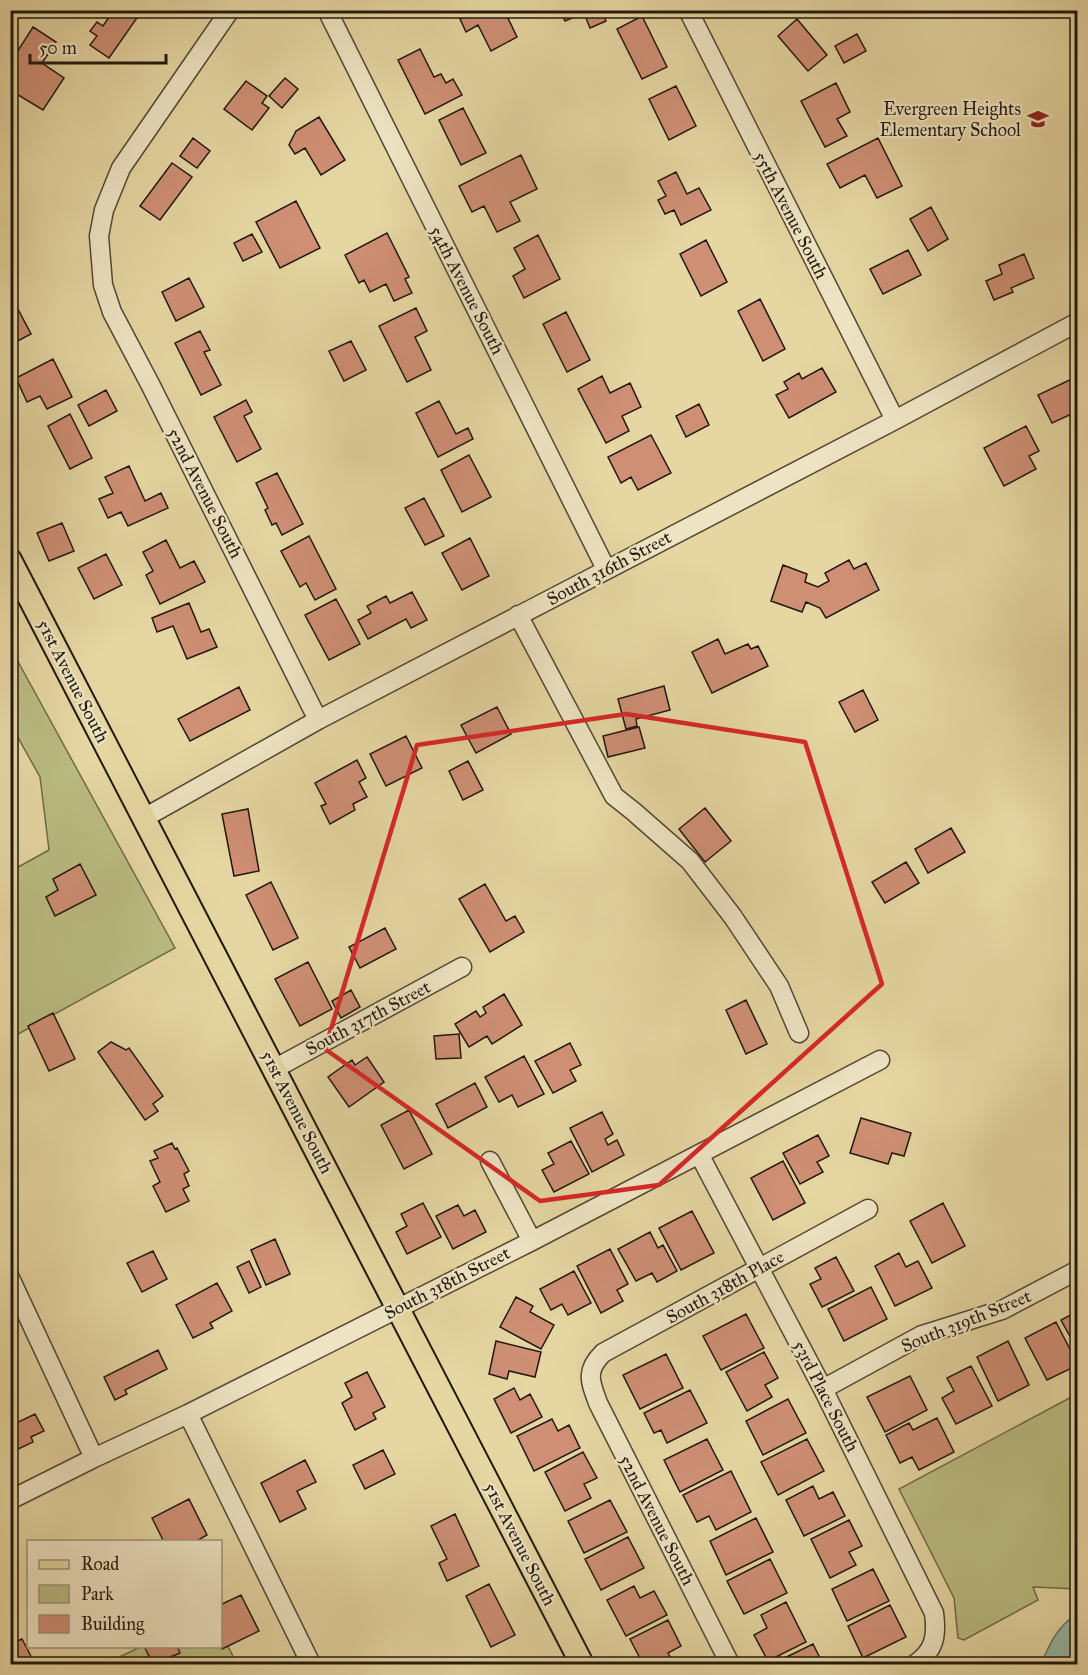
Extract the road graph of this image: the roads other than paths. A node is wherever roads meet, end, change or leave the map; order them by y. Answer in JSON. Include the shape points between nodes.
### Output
{"nodes":[{"id":1,"x":230,"y":10,"type":"edge"},
{"id":2,"x":327,"y":10,"type":"edge"},
{"id":3,"x":688,"y":10,"type":"edge"},
{"id":4,"x":1077,"y":322,"type":"edge"},
{"id":5,"x":895,"y":420,"type":"junction"},
{"id":6,"x":10,"y":560,"type":"edge"},
{"id":7,"x":606,"y":569,"type":"junction"},
{"id":8,"x":518,"y":615,"type":"junction"},
{"id":9,"x":318,"y":720,"type":"junction"},
{"id":10,"x":144,"y":818,"type":"junction"},
{"id":11,"x":462,"y":967,"type":"dead end"},
{"id":12,"x":799,"y":1033,"type":"dead end"},
{"id":13,"x":880,"y":1060,"type":"dead end"},
{"id":14,"x":274,"y":1068,"type":"junction"},
{"id":15,"x":699,"y":1154,"type":"junction"},
{"id":16,"x":490,"y":1161,"type":"dead end"},
{"id":17,"x":868,"y":1209,"type":"dead end"},
{"id":18,"x":532,"y":1240,"type":"junction"},
{"id":19,"x":759,"y":1268,"type":"junction"},
{"id":20,"x":1077,"y":1270,"type":"edge"},
{"id":21,"x":10,"y":1278,"type":"edge"},
{"id":22,"x":398,"y":1307,"type":"junction"},
{"id":23,"x":591,"y":1373,"type":"joint"},
{"id":24,"x":823,"y":1389,"type":"junction"},
{"id":25,"x":188,"y":1414,"type":"junction"},
{"id":26,"x":94,"y":1458,"type":"junction"},
{"id":27,"x":10,"y":1500,"type":"edge"},
{"id":28,"x":311,"y":1665,"type":"edge"},
{"id":29,"x":582,"y":1665,"type":"edge"},
{"id":30,"x":730,"y":1665,"type":"edge"},
{"id":31,"x":915,"y":1665,"type":"edge"}],
"edges":[{"from":1,"to":9,"type":"street","name":"52nd Avenue South","via":[[121,168],[101,222],[103,285],[112,312]]},
{"from":2,"to":7,"type":"street","name":"54th Avenue South"},
{"from":3,"to":5,"type":"street","name":"55th Avenue South"},
{"from":4,"to":5,"type":"street","name":"South 316th Street"},
{"from":5,"to":7,"type":"street","name":"South 316th Street"},
{"from":6,"to":10,"type":"main road","name":"51st Avenue South"},
{"from":7,"to":8,"type":"street","name":"South 316th Street"},
{"from":8,"to":9,"type":"street","name":"South 316th Street"},
{"from":8,"to":12,"type":"street","via":[[614,796],[690,861],[779,986]]},
{"from":9,"to":10,"type":"street","name":"South 316th Street"},
{"from":10,"to":14,"type":"main road","name":"51st Avenue South"},
{"from":11,"to":14,"type":"street","name":"South 317th Street"},
{"from":13,"to":15,"type":"street","name":"South 318th Street"},
{"from":14,"to":22,"type":"main road","name":"51st Avenue South"},
{"from":15,"to":18,"type":"street","name":"South 318th Street"},
{"from":15,"to":19,"type":"street","name":"53rd Place South"},
{"from":16,"to":18,"type":"street"},
{"from":17,"to":19,"type":"street","name":"South 318th Place"},
{"from":18,"to":22,"type":"street","name":"South 318th Street"},
{"from":19,"to":23,"type":"street","name":"South 318th Place","via":[[603,1353],[593,1363]]},
{"from":19,"to":24,"type":"street","name":"53rd Place South"},
{"from":20,"to":24,"type":"street","name":"South 319th Street","via":[[1002,1310],[922,1335]]},
{"from":21,"to":26,"type":"street"},
{"from":22,"to":25,"type":"street","name":"South 318th Street"},
{"from":22,"to":29,"type":"main road","name":"51st Avenue South"},
{"from":23,"to":30,"type":"street","name":"52nd Avenue South","via":[[598,1403]]},
{"from":24,"to":31,"type":"street","name":"53rd Place South","via":[[933,1612],[936,1630],[932,1644]]},
{"from":25,"to":26,"type":"street","name":"South 318th Street"},
{"from":25,"to":28,"type":"street"},
{"from":26,"to":27,"type":"street","name":"South 318th Street"}]}
